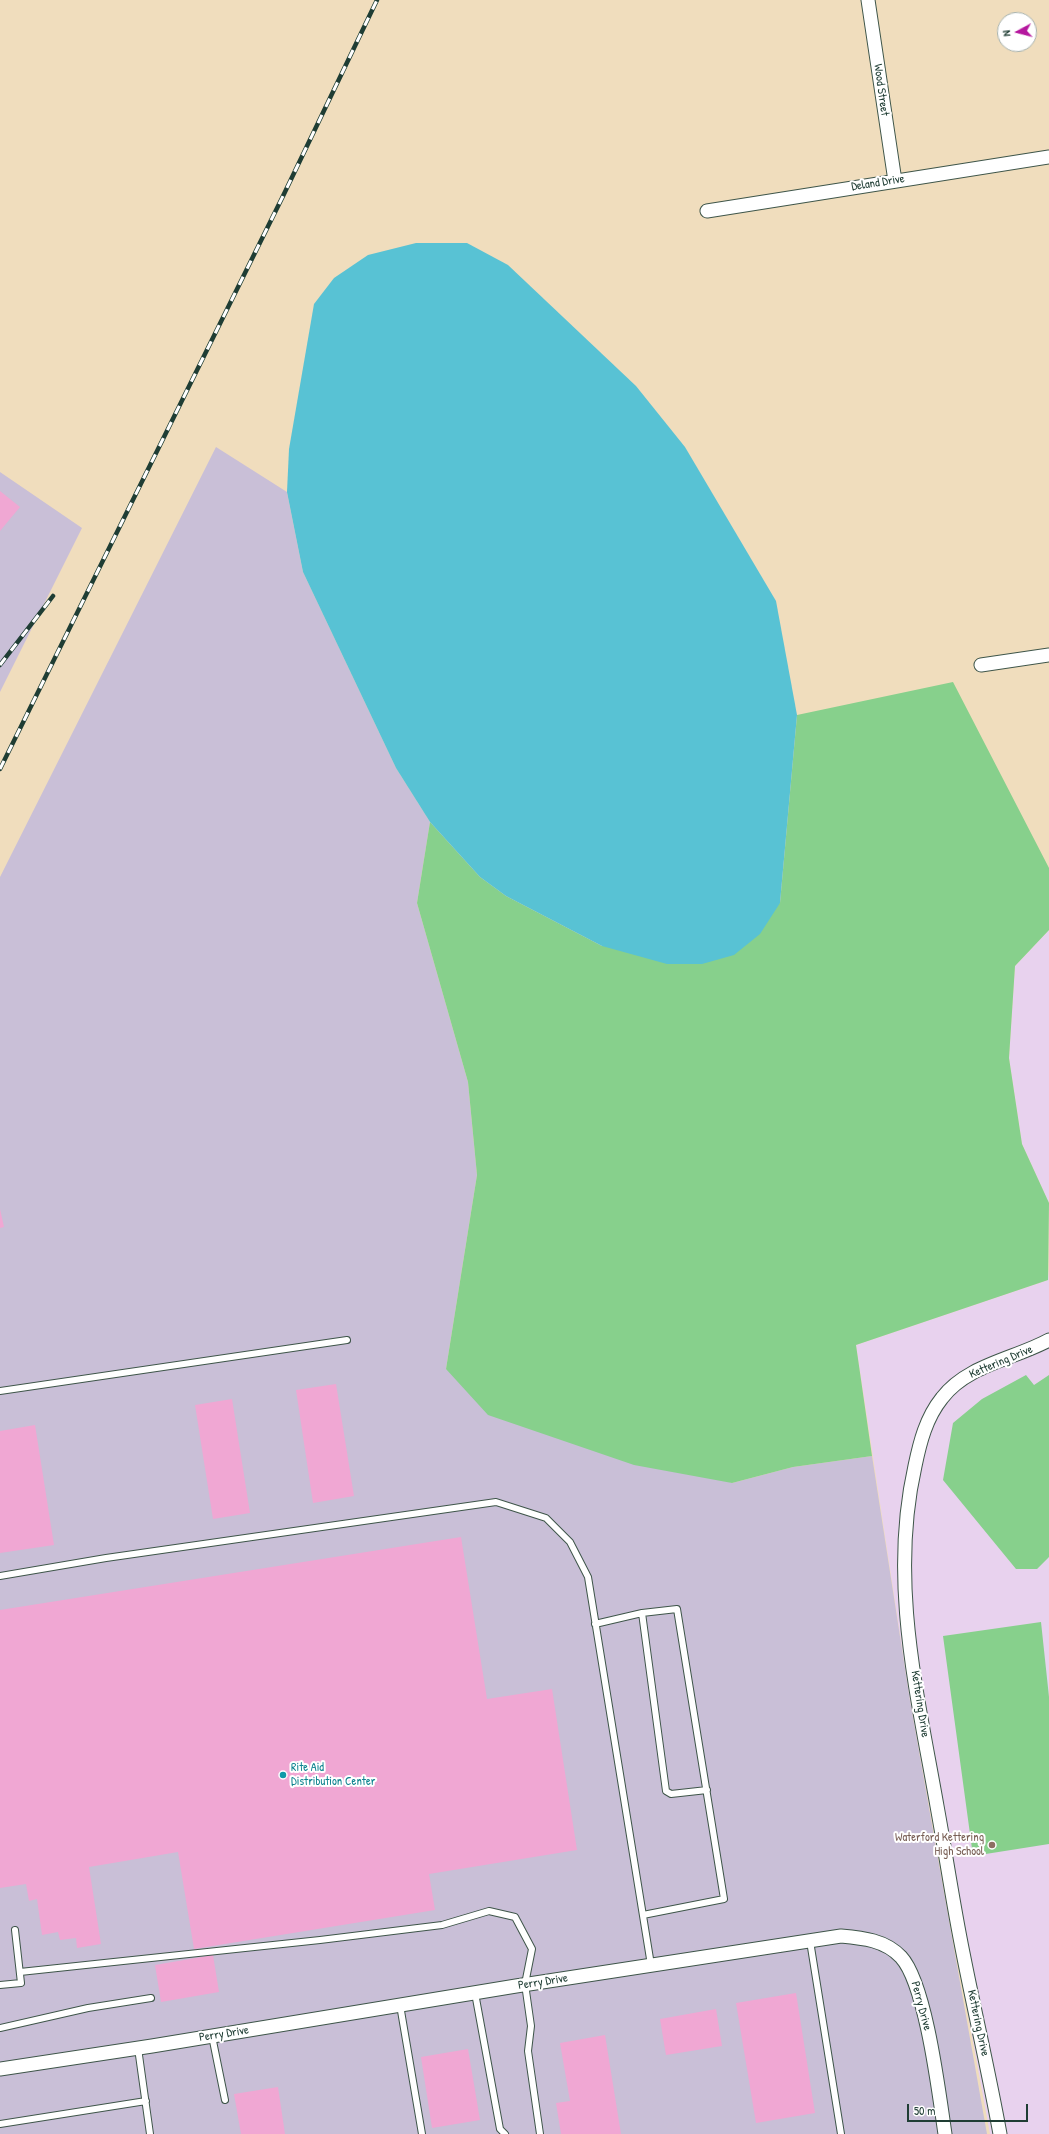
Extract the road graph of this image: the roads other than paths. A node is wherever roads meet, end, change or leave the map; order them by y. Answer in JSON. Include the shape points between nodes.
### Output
{"nodes":[{"id":1,"x":868,"y":0,"type":"edge"},
{"id":2,"x":1049,"y":156,"type":"edge"},
{"id":3,"x":895,"y":181,"type":"junction"},
{"id":4,"x":707,"y":211,"type":"dead end"},
{"id":5,"x":1049,"y":655,"type":"edge"},
{"id":6,"x":981,"y":665,"type":"dead end"},
{"id":7,"x":347,"y":1340,"type":"dead end"},
{"id":8,"x":1049,"y":1340,"type":"edge"},
{"id":9,"x":0,"y":1391,"type":"edge"},
{"id":10,"x":0,"y":1576,"type":"edge"},
{"id":11,"x":642,"y":1613,"type":"junction"},
{"id":12,"x":595,"y":1624,"type":"junction"},
{"id":13,"x":707,"y":1790,"type":"junction"},
{"id":14,"x":643,"y":1915,"type":"junction"},
{"id":15,"x":15,"y":1930,"type":"dead end"},
{"id":16,"x":810,"y":1941,"type":"junction"},
{"id":17,"x":651,"y":1965,"type":"junction"},
{"id":18,"x":20,"y":1972,"type":"junction"},
{"id":19,"x":525,"y":1984,"type":"junction"},
{"id":20,"x":0,"y":1986,"type":"edge"},
{"id":21,"x":475,"y":1993,"type":"junction"},
{"id":22,"x":151,"y":1998,"type":"dead end"},
{"id":23,"x":400,"y":2005,"type":"junction"},
{"id":24,"x":0,"y":2028,"type":"edge"},
{"id":25,"x":212,"y":2036,"type":"junction"},
{"id":26,"x":138,"y":2048,"type":"junction"},
{"id":27,"x":0,"y":2069,"type":"edge"},
{"id":28,"x":225,"y":2100,"type":"dead end"},
{"id":29,"x":146,"y":2101,"type":"junction"},
{"id":30,"x":0,"y":2124,"type":"edge"},
{"id":31,"x":150,"y":2134,"type":"edge"},
{"id":32,"x":422,"y":2134,"type":"edge"},
{"id":33,"x":505,"y":2134,"type":"edge"},
{"id":34,"x":540,"y":2134,"type":"edge"},
{"id":35,"x":842,"y":2134,"type":"edge"},
{"id":36,"x":945,"y":2134,"type":"edge"},
{"id":37,"x":1000,"y":2134,"type":"edge"}],
"edges":[{"from":1,"to":3,"type":"street","name":"Wood Street"},
{"from":2,"to":3,"type":"street","name":"Deland Drive"},
{"from":3,"to":4,"type":"street","name":"Deland Drive"},
{"from":5,"to":6,"type":"street"},
{"from":7,"to":9,"type":"lane"},
{"from":8,"to":37,"type":"street","name":"Kettering Drive","via":[[975,1372],[956,1383],[942,1397],[928,1418],[920,1442],[907,1512],[904,1547],[904,1594],[908,1635],[963,1952]]},
{"from":10,"to":12,"type":"lane","via":[[106,1558],[496,1502],[546,1518],[570,1542],[588,1578]]},
{"from":11,"to":12,"type":"lane"},
{"from":11,"to":13,"type":"lane","via":[[678,1609]]},
{"from":11,"to":13,"type":"lane","via":[[666,1791],[671,1794]]},
{"from":12,"to":14,"type":"lane"},
{"from":13,"to":14,"type":"lane","via":[[724,1899]]},
{"from":14,"to":17,"type":"lane"},
{"from":15,"to":18,"type":"lane"},
{"from":16,"to":17,"type":"street","name":"Perry Drive"},
{"from":16,"to":35,"type":"lane"},
{"from":16,"to":36,"type":"street","name":"Perry Drive","via":[[842,1936],[869,1938],[901,1957],[915,1982],[928,2032]]},
{"from":17,"to":19,"type":"street","name":"Perry Drive"},
{"from":18,"to":19,"type":"lane","via":[[442,1925],[489,1911],[515,1917],[532,1949]]},
{"from":18,"to":20,"type":"lane","via":[[21,1983]]},
{"from":19,"to":21,"type":"street","name":"Perry Drive"},
{"from":19,"to":34,"type":"lane","via":[[531,2026],[528,2051]]},
{"from":21,"to":23,"type":"street","name":"Perry Drive"},
{"from":21,"to":33,"type":"lane","via":[[500,2129]]},
{"from":22,"to":24,"type":"lane","via":[[88,2008]]},
{"from":23,"to":25,"type":"street","name":"Perry Drive"},
{"from":23,"to":32,"type":"lane"},
{"from":25,"to":26,"type":"street","name":"Perry Drive"},
{"from":25,"to":28,"type":"lane"},
{"from":26,"to":27,"type":"street","name":"Perry Drive"},
{"from":26,"to":29,"type":"lane"},
{"from":29,"to":30,"type":"lane"},
{"from":29,"to":31,"type":"lane"}]}
